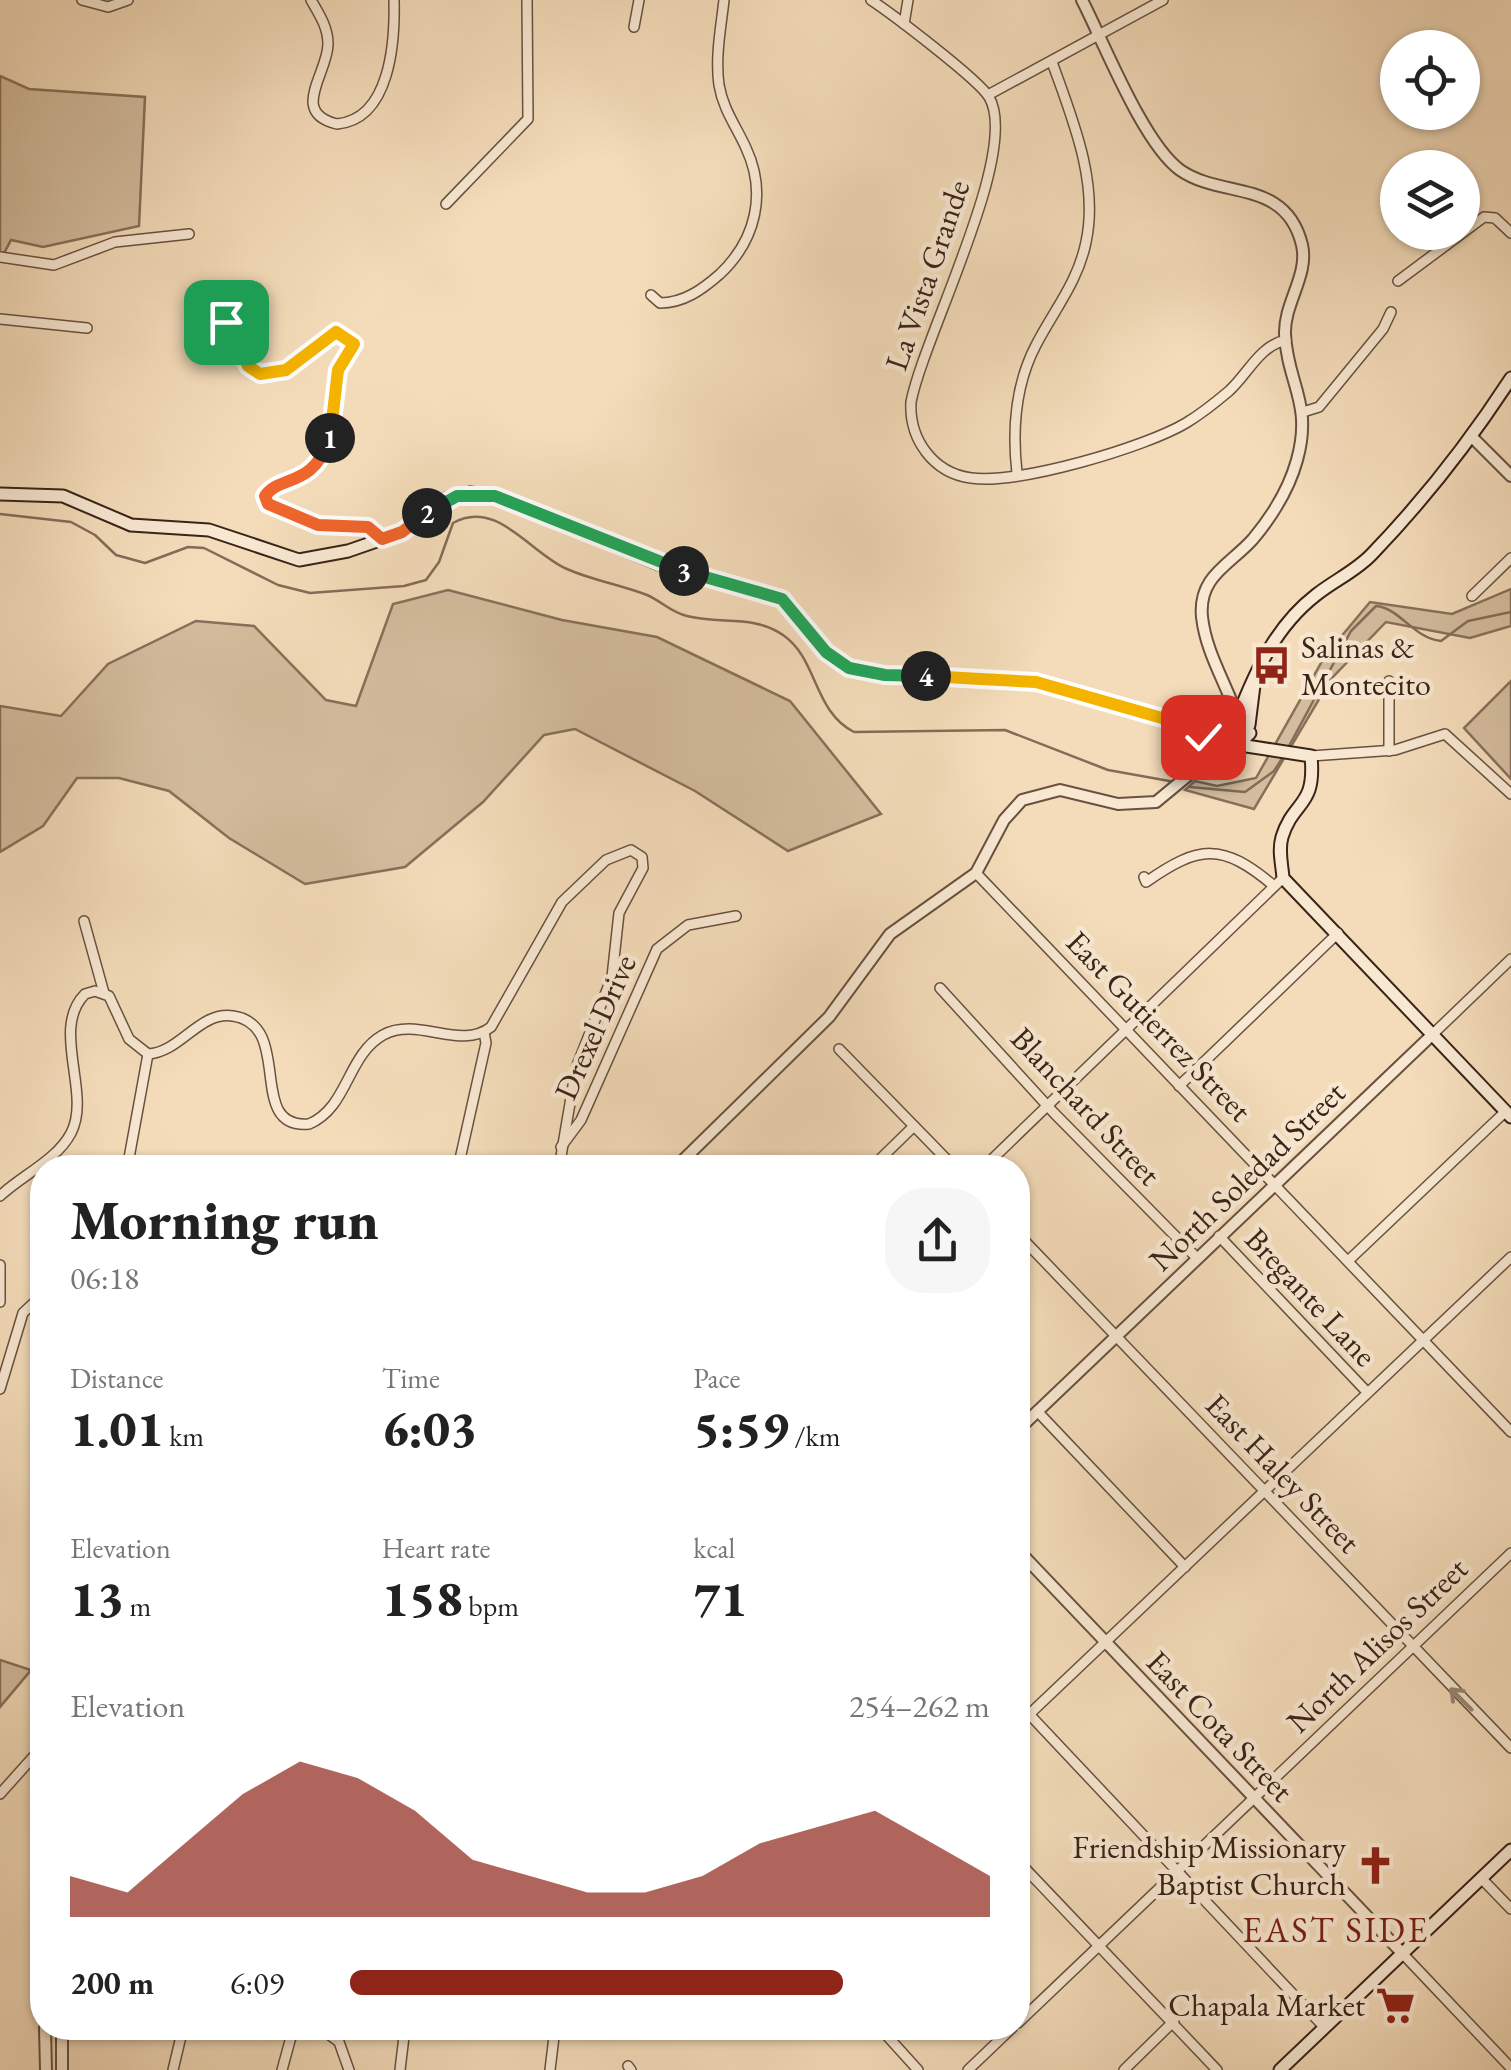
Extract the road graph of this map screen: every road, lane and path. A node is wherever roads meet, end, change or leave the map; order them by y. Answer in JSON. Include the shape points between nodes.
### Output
{"nodes":[{"id":1,"x":82,"y":0,"type":"edge"},
{"id":2,"x":128,"y":0,"type":"edge"},
{"id":3,"x":311,"y":0,"type":"edge"},
{"id":4,"x":394,"y":0,"type":"edge"},
{"id":5,"x":527,"y":0,"type":"edge"},
{"id":6,"x":639,"y":0,"type":"edge"},
{"id":7,"x":724,"y":0,"type":"edge"},
{"id":8,"x":871,"y":0,"type":"edge"},
{"id":9,"x":908,"y":0,"type":"edge"},
{"id":10,"x":1082,"y":0,"type":"edge"},
{"id":11,"x":1162,"y":0,"type":"edge"},
{"id":12,"x":904,"y":24,"type":"junction"},
{"id":13,"x":634,"y":27,"type":"dead end"},
{"id":14,"x":1100,"y":36,"type":"junction"},
{"id":15,"x":1052,"y":62,"type":"junction"},
{"id":16,"x":988,"y":95,"type":"junction"},
{"id":17,"x":446,"y":204,"type":"dead end"},
{"id":18,"x":1511,"y":233,"type":"edge"},
{"id":19,"x":190,"y":234,"type":"dead end"},
{"id":20,"x":0,"y":257,"type":"edge"},
{"id":21,"x":1398,"y":282,"type":"dead end"},
{"id":22,"x":651,"y":295,"type":"dead end"},
{"id":23,"x":1391,"y":312,"type":"dead end"},
{"id":24,"x":228,"y":317,"type":"dead end"},
{"id":25,"x":0,"y":318,"type":"edge"},
{"id":26,"x":86,"y":328,"type":"dead end"},
{"id":27,"x":1286,"y":340,"type":"junction"},
{"id":28,"x":1511,"y":378,"type":"edge"},
{"id":29,"x":1304,"y":412,"type":"junction"},
{"id":30,"x":1472,"y":437,"type":"junction"},
{"id":31,"x":1017,"y":473,"type":"junction"},
{"id":32,"x":1511,"y":476,"type":"edge"},
{"id":33,"x":0,"y":494,"type":"edge"},
{"id":34,"x":382,"y":539,"type":"junction"},
{"id":35,"x":1511,"y":558,"type":"edge"},
{"id":36,"x":1472,"y":596,"type":"dead end"},
{"id":37,"x":1254,"y":681,"type":"junction"},
{"id":38,"x":1389,"y":681,"type":"dead end"},
{"id":39,"x":1227,"y":697,"type":"junction"},
{"id":40,"x":1244,"y":698,"type":"junction"},
{"id":41,"x":1233,"y":726,"type":"junction"},
{"id":42,"x":1196,"y":730,"type":"junction"},
{"id":43,"x":1237,"y":745,"type":"junction"},
{"id":44,"x":1270,"y":748,"type":"junction"},
{"id":45,"x":1388,"y":751,"type":"junction"},
{"id":46,"x":1312,"y":756,"type":"junction"},
{"id":47,"x":1206,"y":761,"type":"junction"},
{"id":48,"x":1511,"y":794,"type":"edge"},
{"id":49,"x":976,"y":873,"type":"junction"},
{"id":50,"x":1144,"y":877,"type":"dead end"},
{"id":51,"x":1278,"y":882,"type":"junction"},
{"id":52,"x":736,"y":916,"type":"dead end"},
{"id":53,"x":84,"y":920,"type":"dead end"},
{"id":54,"x":1338,"y":932,"type":"junction"},
{"id":55,"x":1511,"y":958,"type":"edge"},
{"id":56,"x":940,"y":988,"type":"dead end"},
{"id":57,"x":104,"y":992,"type":"junction"},
{"id":58,"x":1126,"y":1031,"type":"junction"},
{"id":59,"x":484,"y":1032,"type":"junction"},
{"id":60,"x":1433,"y":1034,"type":"junction"},
{"id":61,"x":838,"y":1049,"type":"dead end"},
{"id":62,"x":148,"y":1054,"type":"junction"},
{"id":63,"x":1179,"y":1086,"type":"junction"},
{"id":64,"x":1048,"y":1106,"type":"junction"},
{"id":65,"x":1508,"y":1114,"type":"edge"},
{"id":66,"x":914,"y":1126,"type":"junction"},
{"id":67,"x":562,"y":1148,"type":"junction"},
{"id":68,"x":51,"y":1155,"type":"edge"},
{"id":69,"x":130,"y":1155,"type":"edge"},
{"id":70,"x":461,"y":1155,"type":"edge"},
{"id":71,"x":561,"y":1155,"type":"edge"},
{"id":72,"x":688,"y":1155,"type":"edge"},
{"id":73,"x":885,"y":1155,"type":"edge"},
{"id":74,"x":942,"y":1155,"type":"edge"},
{"id":75,"x":997,"y":1155,"type":"edge"},
{"id":76,"x":30,"y":1172,"type":"edge"},
{"id":77,"x":1274,"y":1184,"type":"junction"},
{"id":78,"x":0,"y":1196,"type":"edge"},
{"id":79,"x":1219,"y":1236,"type":"junction"},
{"id":80,"x":1030,"y":1251,"type":"edge"},
{"id":81,"x":1196,"y":1257,"type":"junction"},
{"id":82,"x":1511,"y":1257,"type":"edge"},
{"id":83,"x":1348,"y":1262,"type":"junction"},
{"id":84,"x":0,"y":1265,"type":"edge"},
{"id":85,"x":0,"y":1302,"type":"edge"},
{"id":86,"x":30,"y":1306,"type":"edge"},
{"id":87,"x":1115,"y":1336,"type":"junction"},
{"id":88,"x":1424,"y":1340,"type":"junction"},
{"id":89,"x":0,"y":1389,"type":"edge"},
{"id":90,"x":1368,"y":1392,"type":"junction"},
{"id":91,"x":1037,"y":1411,"type":"junction"},
{"id":92,"x":1030,"y":1418,"type":"edge"},
{"id":93,"x":1511,"y":1432,"type":"edge"},
{"id":94,"x":1264,"y":1492,"type":"junction"},
{"id":95,"x":1511,"y":1553,"type":"edge"},
{"id":96,"x":1030,"y":1563,"type":"edge"},
{"id":97,"x":1185,"y":1567,"type":"junction"},
{"id":98,"x":1105,"y":1642,"type":"junction"},
{"id":99,"x":1412,"y":1648,"type":"junction"},
{"id":100,"x":1030,"y":1713,"type":"edge"},
{"id":101,"x":1030,"y":1715,"type":"edge"},
{"id":102,"x":1511,"y":1748,"type":"edge"},
{"id":103,"x":30,"y":1760,"type":"edge"},
{"id":104,"x":0,"y":1794,"type":"edge"},
{"id":105,"x":1254,"y":1797,"type":"junction"},
{"id":106,"x":1511,"y":1850,"type":"edge"},
{"id":107,"x":1176,"y":1871,"type":"junction"},
{"id":108,"x":1030,"y":1875,"type":"edge"},
{"id":109,"x":1482,"y":1879,"type":"junction"},
{"id":110,"x":1511,"y":1909,"type":"edge"},
{"id":111,"x":1098,"y":1946,"type":"junction"},
{"id":112,"x":1402,"y":1954,"type":"junction"},
{"id":113,"x":1030,"y":2011,"type":"edge"},
{"id":114,"x":1174,"y":2022,"type":"junction"},
{"id":115,"x":1324,"y":2027,"type":"junction"},
{"id":116,"x":45,"y":2040,"type":"edge"},
{"id":117,"x":62,"y":2040,"type":"edge"},
{"id":118,"x":180,"y":2040,"type":"edge"},
{"id":119,"x":292,"y":2040,"type":"edge"},
{"id":120,"x":336,"y":2040,"type":"edge"},
{"id":121,"x":404,"y":2040,"type":"edge"},
{"id":122,"x":554,"y":2040,"type":"edge"},
{"id":123,"x":891,"y":2040,"type":"edge"},
{"id":124,"x":999,"y":2040,"type":"edge"},
{"id":125,"x":1511,"y":2068,"type":"edge"},
{"id":126,"x":46,"y":2070,"type":"edge"},
{"id":127,"x":62,"y":2070,"type":"edge"},
{"id":128,"x":173,"y":2070,"type":"edge"},
{"id":129,"x":282,"y":2070,"type":"edge"},
{"id":130,"x":349,"y":2070,"type":"edge"},
{"id":131,"x":400,"y":2070,"type":"edge"},
{"id":132,"x":550,"y":2070,"type":"edge"},
{"id":133,"x":918,"y":2070,"type":"edge"},
{"id":134,"x":968,"y":2070,"type":"edge"},
{"id":135,"x":1124,"y":2070,"type":"edge"},
{"id":136,"x":1217,"y":2070,"type":"edge"},
{"id":137,"x":1280,"y":2070,"type":"edge"}],
"edges":[{"from":1,"to":2,"type":"street","via":[[108,6]]},
{"from":3,"to":4,"type":"street","via":[[328,48],[312,103],[321,118],[337,124],[359,116],[383,84]]},
{"from":5,"to":17,"type":"street","via":[[528,118]]},
{"from":6,"to":13,"type":"street"},
{"from":7,"to":22,"type":"street","via":[[719,83],[754,170],[755,216],[736,258],[707,286],[669,303]]},
{"from":8,"to":12,"type":"street"},
{"from":9,"to":12,"type":"street"},
{"from":10,"to":14,"type":"street"},
{"from":11,"to":14,"type":"street"},
{"from":12,"to":16,"type":"street"},
{"from":14,"to":15,"type":"street"},
{"from":14,"to":27,"type":"street","via":[[1168,159],[1194,178],[1260,195],[1296,229],[1304,255],[1287,311]]},
{"from":15,"to":16,"type":"street"},
{"from":15,"to":31,"type":"street","via":[[1086,171],[1089,220],[1077,273],[1022,379],[1014,419]]},
{"from":16,"to":31,"type":"street","name":"La Vista Grande","via":[[997,135],[994,158],[910,415],[922,448],[947,470],[979,479]]},
{"from":18,"to":21,"type":"street","via":[[1484,217]]},
{"from":19,"to":20,"type":"street","via":[[115,242],[54,265]]},
{"from":23,"to":29,"type":"street","via":[[1319,407]]},
{"from":24,"to":34,"type":"street","via":[[228,333],[260,374],[286,370],[336,332],[354,344],[338,370],[334,422],[321,458],[304,476],[265,496],[300,520],[368,527]]},
{"from":25,"to":26,"type":"street"},
{"from":27,"to":29,"type":"street"},
{"from":27,"to":31,"type":"street","name":"La Vista Grande","via":[[1266,349],[1230,390],[1167,434],[1092,459]]},
{"from":28,"to":30,"type":"main road"},
{"from":29,"to":39,"type":"street","via":[[1298,459],[1280,502],[1204,589],[1203,622]]},
{"from":30,"to":32,"type":"street"},
{"from":30,"to":37,"type":"main road","via":[[1360,567],[1290,620]]},
{"from":33,"to":34,"type":"main road","via":[[57,495],[131,526],[209,530],[291,559],[322,558]]},
{"from":34,"to":42,"type":"main road","via":[[448,498],[495,496],[659,564],[774,595],[834,658],[855,670],[1036,682]]},
{"from":35,"to":36,"type":"street"},
{"from":37,"to":40,"type":"main road"},
{"from":37,"to":41,"type":"main road"},
{"from":38,"to":45,"type":"street"},
{"from":39,"to":40,"type":"street"},
{"from":39,"to":41,"type":"street"},
{"from":40,"to":41,"type":"main road"},
{"from":41,"to":42,"type":"main road"},
{"from":41,"to":43,"type":"main road"},
{"from":41,"to":43,"type":"main road"},
{"from":41,"to":44,"type":"main road"},
{"from":41,"to":47,"type":"street"},
{"from":42,"to":47,"type":"street"},
{"from":43,"to":44,"type":"main road"},
{"from":43,"to":47,"type":"street"},
{"from":44,"to":46,"type":"main road"},
{"from":45,"to":46,"type":"street"},
{"from":45,"to":48,"type":"street","via":[[1449,735]]},
{"from":46,"to":51,"type":"main road","via":[[1312,791],[1280,844]]},
{"from":47,"to":49,"type":"street","via":[[1152,804],[1118,804],[1060,790],[1028,796],[1009,813]]},
{"from":49,"to":58,"type":"street","name":"East Gutierrez Street"},
{"from":49,"to":72,"type":"street","via":[[890,934],[829,1017]]},
{"from":50,"to":51,"type":"street","via":[[1146,882],[1182,856],[1210,852]]},
{"from":51,"to":54,"type":"main road"},
{"from":51,"to":58,"type":"street"},
{"from":52,"to":67,"type":"street","name":"Drexel Drive","via":[[688,925],[657,949],[581,1120]]},
{"from":53,"to":57,"type":"street"},
{"from":54,"to":60,"type":"main road"},
{"from":54,"to":63,"type":"street"},
{"from":55,"to":60,"type":"street","name":"North Soledad Street"},
{"from":56,"to":64,"type":"street","name":"Blanchard Street"},
{"from":57,"to":62,"type":"street","via":[[134,1046]]},
{"from":57,"to":68,"type":"street","via":[[85,994],[74,1014],[77,1108],[73,1129]]},
{"from":58,"to":63,"type":"street","name":"East Gutierrez Street"},
{"from":58,"to":64,"type":"street"},
{"from":59,"to":62,"type":"street","via":[[389,1032],[362,1053],[326,1115],[303,1125],[276,1110],[266,1040],[244,1019],[215,1017]]},
{"from":59,"to":67,"type":"street","via":[[499,1017],[562,902],[613,856],[640,854],[642,868],[619,913],[612,977],[576,1068]]},
{"from":59,"to":70,"type":"street"},
{"from":60,"to":65,"type":"main road"},
{"from":60,"to":77,"type":"street","name":"North Soledad Street"},
{"from":61,"to":66,"type":"street"},
{"from":62,"to":69,"type":"street"},
{"from":63,"to":77,"type":"street","name":"East Gutierrez Street"},
{"from":64,"to":75,"type":"street"},
{"from":64,"to":81,"type":"street","name":"Blanchard Street"},
{"from":65,"to":83,"type":"street"},
{"from":66,"to":73,"type":"street"},
{"from":66,"to":74,"type":"street"},
{"from":67,"to":71,"type":"street"},
{"from":76,"to":78,"type":"street"},
{"from":77,"to":79,"type":"street","name":"North Soledad Street"},
{"from":77,"to":83,"type":"street","name":"East Gutierrez Street"},
{"from":79,"to":81,"type":"street","name":"North Soledad Street"},
{"from":79,"to":90,"type":"street","name":"Bregante Lane"},
{"from":80,"to":87,"type":"street","name":"East Haley Street"},
{"from":81,"to":87,"type":"street","name":"North Soledad Street"},
{"from":82,"to":88,"type":"street"},
{"from":83,"to":88,"type":"street","name":"East Gutierrez Street"},
{"from":84,"to":85,"type":"street"},
{"from":86,"to":89,"type":"street"},
{"from":87,"to":91,"type":"street","name":"North Soledad Street"},
{"from":87,"to":94,"type":"street","name":"East Haley Street"},
{"from":88,"to":90,"type":"street"},
{"from":88,"to":93,"type":"street","name":"East Gutierrez Street"},
{"from":90,"to":94,"type":"street"},
{"from":91,"to":92,"type":"street","name":"North Soledad Street"},
{"from":91,"to":97,"type":"street"},
{"from":94,"to":97,"type":"street"},
{"from":94,"to":99,"type":"street","name":"East Haley Street"},
{"from":95,"to":99,"type":"street","name":"North Alisos Street"},
{"from":96,"to":98,"type":"street","name":"East Cota Street"},
{"from":97,"to":98,"type":"street"},
{"from":98,"to":100,"type":"street"},
{"from":98,"to":105,"type":"street","name":"East Cota Street"},
{"from":102,"to":99,"type":"street","name":"East Haley Street","one_way":true},
{"from":99,"to":105,"type":"street","name":"North Alisos Street"},
{"from":101,"to":107,"type":"street"},
{"from":103,"to":104,"type":"street"},
{"from":105,"to":107,"type":"street","name":"North Alisos Street"},
{"from":105,"to":112,"type":"street","name":"East Cota Street"},
{"from":106,"to":109,"type":"main road"},
{"from":107,"to":111,"type":"street","name":"North Alisos Street"},
{"from":107,"to":115,"type":"street"},
{"from":108,"to":111,"type":"street"},
{"from":109,"to":110,"type":"street"},
{"from":109,"to":112,"type":"main road"},
{"from":111,"to":113,"type":"street","name":"North Alisos Street"},
{"from":111,"to":114,"type":"street"},
{"from":112,"to":115,"type":"main road"},
{"from":112,"to":125,"type":"street","name":"East Cota Street"},
{"from":114,"to":135,"type":"street"},
{"from":114,"to":136,"type":"street"},
{"from":115,"to":137,"type":"main road"},
{"from":116,"to":126,"type":"street"},
{"from":117,"to":127,"type":"street"},
{"from":118,"to":128,"type":"street"},
{"from":119,"to":129,"type":"street"},
{"from":120,"to":130,"type":"street"},
{"from":121,"to":131,"type":"street"},
{"from":122,"to":132,"type":"street"},
{"from":123,"to":133,"type":"street"},
{"from":124,"to":134,"type":"street","name":"North Alisos Street"}]}
